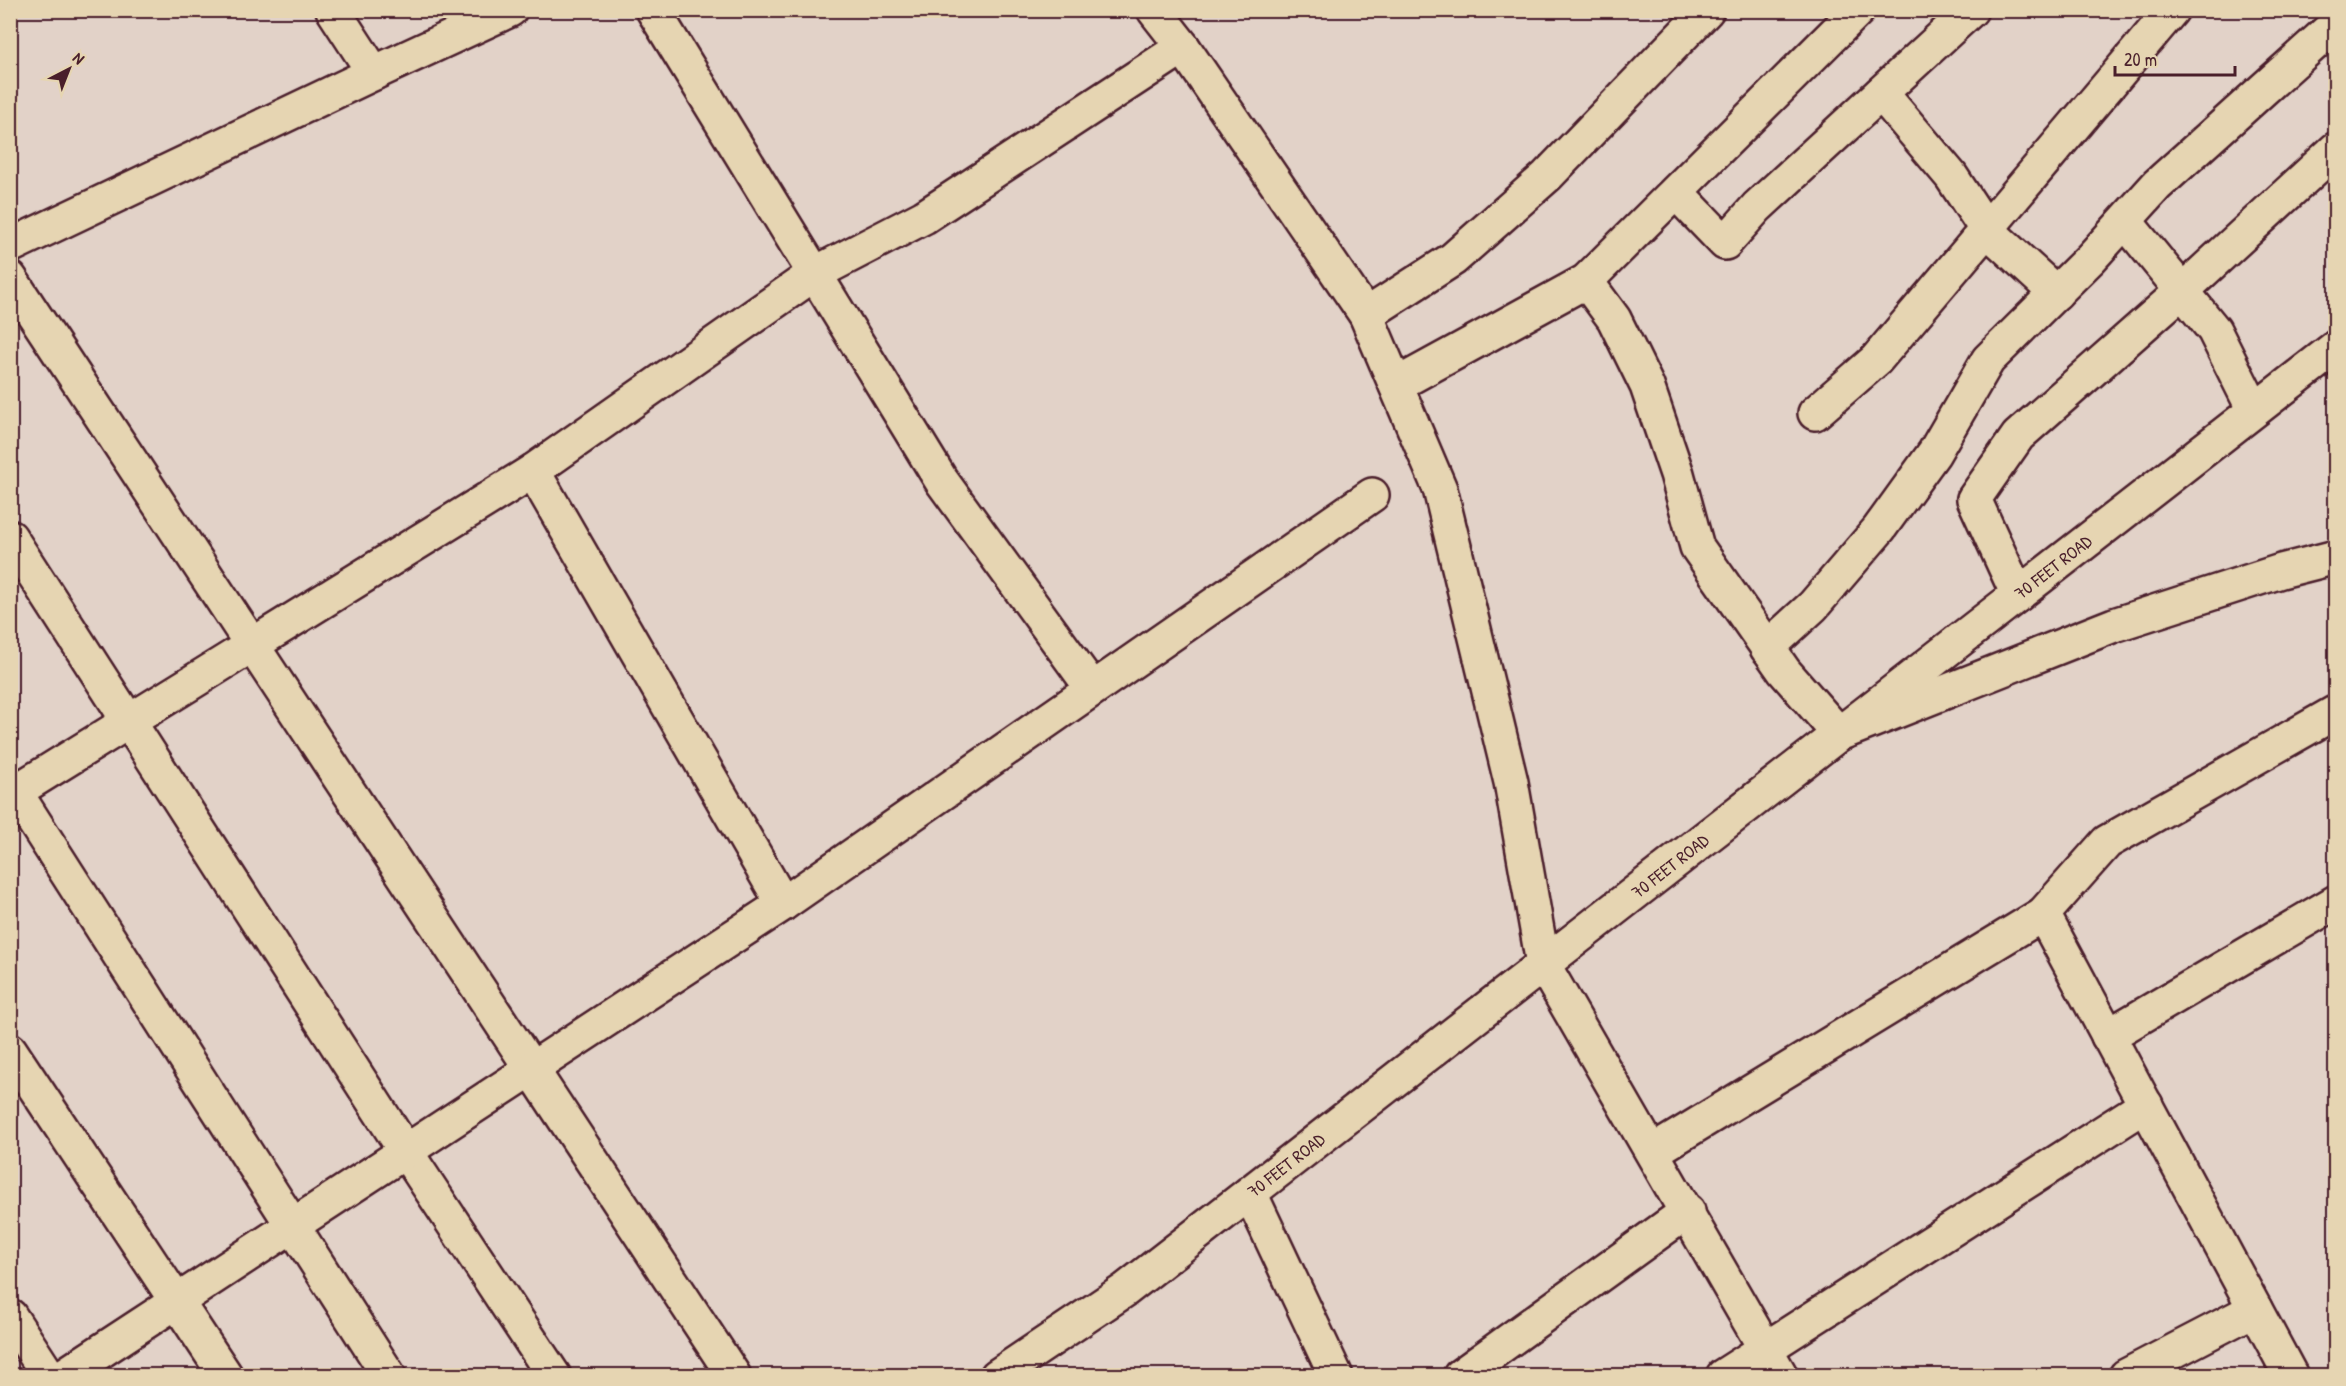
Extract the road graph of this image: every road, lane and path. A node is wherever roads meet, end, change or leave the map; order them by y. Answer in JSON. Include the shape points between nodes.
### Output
{"nodes":[{"id":1,"x":333,"y":10,"type":"edge"},
{"id":2,"x":510,"y":10,"type":"edge"},
{"id":3,"x":653,"y":10,"type":"edge"},
{"id":4,"x":1154,"y":10,"type":"edge"},
{"id":5,"x":1707,"y":10,"type":"edge"},
{"id":6,"x":1858,"y":10,"type":"edge"},
{"id":7,"x":1971,"y":10,"type":"edge"},
{"id":8,"x":2172,"y":10,"type":"edge"},
{"id":9,"x":461,"y":20,"type":"edge"},
{"id":10,"x":2336,"y":24,"type":"edge"},
{"id":11,"x":1183,"y":47,"type":"junction"},
{"id":12,"x":374,"y":73,"type":"junction"},
{"id":13,"x":1881,"y":93,"type":"junction"},
{"id":14,"x":2336,"y":149,"type":"edge"},
{"id":15,"x":1676,"y":192,"type":"junction"},
{"id":16,"x":2125,"y":221,"type":"junction"},
{"id":17,"x":1986,"y":229,"type":"junction"},
{"id":18,"x":10,"y":246,"type":"edge"},
{"id":19,"x":814,"y":274,"type":"junction"},
{"id":20,"x":11,"y":280,"type":"edge"},
{"id":21,"x":1586,"y":281,"type":"junction"},
{"id":22,"x":2182,"y":291,"type":"junction"},
{"id":23,"x":2056,"y":293,"type":"junction"},
{"id":24,"x":1366,"y":315,"type":"junction"},
{"id":25,"x":2336,"y":347,"type":"edge"},
{"id":26,"x":1396,"y":385,"type":"junction"},
{"id":27,"x":2254,"y":410,"type":"junction"},
{"id":28,"x":1815,"y":413,"type":"dead end"},
{"id":29,"x":533,"y":471,"type":"junction"},
{"id":30,"x":1372,"y":495,"type":"dead end"},
{"id":31,"x":10,"y":537,"type":"edge"},
{"id":32,"x":2336,"y":557,"type":"edge"},
{"id":33,"x":2018,"y":595,"type":"junction"},
{"id":34,"x":254,"y":646,"type":"junction"},
{"id":35,"x":1767,"y":648,"type":"junction"},
{"id":36,"x":1092,"y":688,"type":"junction"},
{"id":37,"x":2336,"y":712,"type":"edge"},
{"id":38,"x":130,"y":721,"type":"junction"},
{"id":39,"x":1839,"y":734,"type":"junction"},
{"id":40,"x":12,"y":790,"type":"edge"},
{"id":41,"x":2336,"y":902,"type":"edge"},
{"id":42,"x":783,"y":903,"type":"junction"},
{"id":43,"x":2043,"y":914,"type":"junction"},
{"id":44,"x":1544,"y":964,"type":"junction"},
{"id":45,"x":2109,"y":1036,"type":"junction"},
{"id":46,"x":10,"y":1050,"type":"edge"},
{"id":47,"x":533,"y":1070,"type":"junction"},
{"id":48,"x":2146,"y":1105,"type":"junction"},
{"id":49,"x":1654,"y":1151,"type":"junction"},
{"id":50,"x":406,"y":1152,"type":"junction"},
{"id":51,"x":1250,"y":1193,"type":"junction"},
{"id":52,"x":1688,"y":1211,"type":"junction"},
{"id":53,"x":292,"y":1225,"type":"junction"},
{"id":54,"x":178,"y":1300,"type":"junction"},
{"id":55,"x":2255,"y":1310,"type":"junction"},
{"id":56,"x":10,"y":1316,"type":"edge"},
{"id":57,"x":1774,"y":1362,"type":"edge"},
{"id":58,"x":49,"y":1376,"type":"edge"},
{"id":59,"x":63,"y":1376,"type":"edge"},
{"id":60,"x":226,"y":1376,"type":"edge"},
{"id":61,"x":389,"y":1376,"type":"edge"},
{"id":62,"x":554,"y":1376,"type":"edge"},
{"id":63,"x":734,"y":1376,"type":"edge"},
{"id":64,"x":998,"y":1376,"type":"edge"},
{"id":65,"x":1336,"y":1376,"type":"edge"},
{"id":66,"x":1460,"y":1376,"type":"edge"},
{"id":67,"x":1723,"y":1376,"type":"edge"},
{"id":68,"x":2126,"y":1376,"type":"edge"},
{"id":69,"x":2291,"y":1376,"type":"edge"}],
"edges":[{"from":1,"to":12,"type":"street"},
{"from":2,"to":9,"type":"street"},
{"from":3,"to":19,"type":"street"},
{"from":4,"to":11,"type":"street"},
{"from":5,"to":24,"type":"street","via":[[1547,176],[1453,259]]},
{"from":6,"to":15,"type":"street"},
{"from":7,"to":13,"type":"street"},
{"from":8,"to":17,"type":"street"},
{"from":9,"to":12,"type":"street"},
{"from":10,"to":16,"type":"street","via":[[2157,185]]},
{"from":11,"to":19,"type":"street","via":[[924,217]]},
{"from":11,"to":24,"type":"street"},
{"from":12,"to":18,"type":"street"},
{"from":13,"to":15,"type":"street","via":[[1757,207],[1725,243]]},
{"from":13,"to":17,"type":"street","via":[[1951,176]]},
{"from":14,"to":22,"type":"street"},
{"from":15,"to":21,"type":"street"},
{"from":16,"to":22,"type":"street"},
{"from":16,"to":23,"type":"street"},
{"from":17,"to":23,"type":"street"},
{"from":17,"to":28,"type":"street","via":[[1876,360]]},
{"from":19,"to":29,"type":"street"},
{"from":19,"to":36,"type":"street","via":[[941,480]]},
{"from":20,"to":34,"type":"street"},
{"from":21,"to":26,"type":"street"},
{"from":21,"to":35,"type":"street","via":[[1614,319],[1647,386],[1697,547]]},
{"from":22,"to":27,"type":"street","via":[[2214,330]]},
{"from":22,"to":33,"type":"street","via":[[2018,436],[1974,499]]},
{"from":23,"to":35,"type":"street","via":[[1988,360],[1935,453],[1880,529],[1813,606]]},
{"from":24,"to":26,"type":"street"},
{"from":25,"to":27,"type":"street","name":"70 FEET ROAD"},
{"from":26,"to":44,"type":"street","via":[[1440,489],[1511,782]]},
{"from":27,"to":33,"type":"street","name":"70 FEET ROAD"},
{"from":29,"to":34,"type":"street"},
{"from":29,"to":42,"type":"street"},
{"from":30,"to":36,"type":"street"},
{"from":31,"to":38,"type":"street"},
{"from":32,"to":39,"type":"street","via":[[2114,625]]},
{"from":33,"to":39,"type":"street","name":"70 FEET ROAD"},
{"from":34,"to":38,"type":"street"},
{"from":34,"to":47,"type":"street"},
{"from":35,"to":39,"type":"street"},
{"from":36,"to":42,"type":"street"},
{"from":37,"to":43,"type":"street","via":[[2106,842]]},
{"from":38,"to":40,"type":"street"},
{"from":38,"to":50,"type":"street"},
{"from":39,"to":44,"type":"street","name":"70 FEET ROAD"},
{"from":40,"to":53,"type":"street"},
{"from":41,"to":45,"type":"street"},
{"from":42,"to":47,"type":"street"},
{"from":43,"to":45,"type":"street"},
{"from":43,"to":49,"type":"street"},
{"from":44,"to":49,"type":"street"},
{"from":44,"to":51,"type":"street","name":"70 FEET ROAD"},
{"from":45,"to":48,"type":"street"},
{"from":46,"to":54,"type":"street"},
{"from":47,"to":50,"type":"street"},
{"from":47,"to":63,"type":"street"},
{"from":48,"to":55,"type":"street"},
{"from":48,"to":57,"type":"street"},
{"from":49,"to":52,"type":"street"},
{"from":50,"to":53,"type":"street"},
{"from":50,"to":62,"type":"street"},
{"from":51,"to":64,"type":"street","name":"70 FEET ROAD","via":[[1125,1290]]},
{"from":51,"to":65,"type":"street"},
{"from":52,"to":57,"type":"street"},
{"from":52,"to":66,"type":"street"},
{"from":53,"to":54,"type":"street"},
{"from":53,"to":61,"type":"street"},
{"from":54,"to":59,"type":"street"},
{"from":54,"to":60,"type":"street"},
{"from":55,"to":68,"type":"street"},
{"from":55,"to":69,"type":"street"},
{"from":56,"to":58,"type":"street"},
{"from":57,"to":67,"type":"street"}]}
